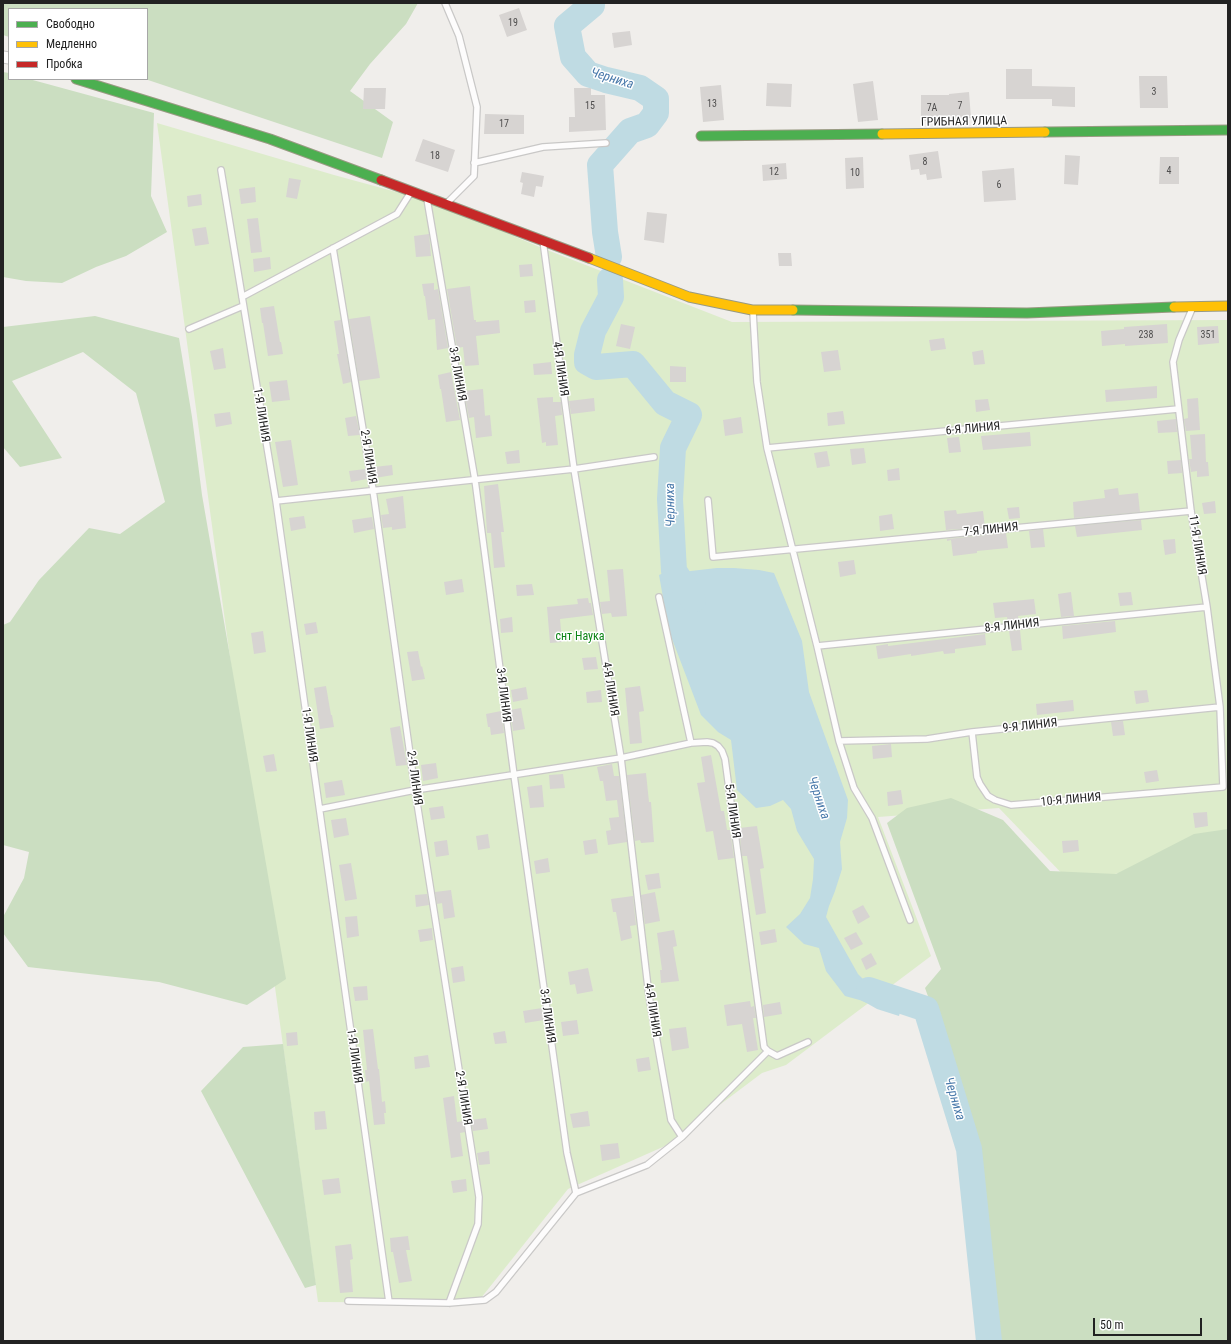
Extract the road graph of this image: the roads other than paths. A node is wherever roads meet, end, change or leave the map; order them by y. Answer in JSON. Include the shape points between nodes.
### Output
{"nodes":[{"id":1,"x":445,"y":3,"type":"edge"},
{"id":2,"x":79,"y":80,"type":"edge"},
{"id":3,"x":1228,"y":130,"type":"edge"},
{"id":4,"x":701,"y":136,"type":"dead end"},
{"id":5,"x":606,"y":143,"type":"dead end"},
{"id":6,"x":474,"y":163,"type":"junction"},
{"id":7,"x":221,"y":170,"type":"dead end"},
{"id":8,"x":411,"y":192,"type":"junction"},
{"id":9,"x":427,"y":198,"type":"junction"},
{"id":10,"x":445,"y":204,"type":"junction"},
{"id":11,"x":542,"y":240,"type":"junction"},
{"id":12,"x":333,"y":248,"type":"junction"},
{"id":13,"x":242,"y":297,"type":"junction"},
{"id":14,"x":243,"y":306,"type":"junction"},
{"id":15,"x":1193,"y":306,"type":"junction"},
{"id":16,"x":1228,"y":306,"type":"edge"},
{"id":17,"x":752,"y":310,"type":"junction"},
{"id":18,"x":189,"y":329,"type":"dead end"},
{"id":19,"x":1178,"y":409,"type":"junction"},
{"id":20,"x":768,"y":448,"type":"junction"},
{"id":21,"x":654,"y":457,"type":"dead end"},
{"id":22,"x":574,"y":469,"type":"junction"},
{"id":23,"x":475,"y":480,"type":"junction"},
{"id":24,"x":373,"y":490,"type":"junction"},
{"id":25,"x":708,"y":500,"type":"dead end"},
{"id":26,"x":276,"y":501,"type":"junction"},
{"id":27,"x":1191,"y":511,"type":"junction"},
{"id":28,"x":792,"y":548,"type":"junction"},
{"id":29,"x":659,"y":597,"type":"dead end"},
{"id":30,"x":1206,"y":607,"type":"junction"},
{"id":31,"x":817,"y":646,"type":"junction"},
{"id":32,"x":1220,"y":707,"type":"junction"},
{"id":33,"x":972,"y":732,"type":"junction"},
{"id":34,"x":839,"y":741,"type":"junction"},
{"id":35,"x":691,"y":743,"type":"junction"},
{"id":36,"x":621,"y":758,"type":"junction"},
{"id":37,"x":514,"y":775,"type":"junction"},
{"id":38,"x":1223,"y":787,"type":"joint"},
{"id":39,"x":415,"y":790,"type":"junction"},
{"id":40,"x":320,"y":809,"type":"junction"},
{"id":41,"x":910,"y":920,"type":"dead end"},
{"id":42,"x":808,"y":1042,"type":"dead end"},
{"id":43,"x":768,"y":1051,"type":"junction"},
{"id":44,"x":682,"y":1137,"type":"junction"},
{"id":45,"x":576,"y":1193,"type":"junction"},
{"id":46,"x":348,"y":1301,"type":"dead end"},
{"id":47,"x":389,"y":1302,"type":"junction"},
{"id":48,"x":449,"y":1303,"type":"junction"}],
"edges":[{"from":1,"to":6,"type":"lane","via":[[459,36],[478,107]]},
{"from":2,"to":8,"type":"street","via":[[270,139]]},
{"from":3,"to":4,"type":"street","name":"ГРИБНАЯ УЛИЦА"},
{"from":5,"to":6,"type":"lane","via":[[542,147]]},
{"from":6,"to":10,"type":"lane","via":[[474,176]]},
{"from":7,"to":13,"type":"lane","name":"1-Я ЛИНИЯ"},
{"from":8,"to":9,"type":"street"},
{"from":8,"to":12,"type":"lane","via":[[397,214]]},
{"from":9,"to":10,"type":"street"},
{"from":9,"to":23,"type":"lane","name":"3-Я ЛИНИЯ"},
{"from":10,"to":11,"type":"street"},
{"from":11,"to":17,"type":"street","via":[[689,297]]},
{"from":11,"to":22,"type":"lane","name":"4-Я ЛИНИЯ"},
{"from":12,"to":13,"type":"lane"},
{"from":12,"to":24,"type":"lane","name":"2-Я ЛИНИЯ"},
{"from":13,"to":14,"type":"lane","name":"1-Я ЛИНИЯ"},
{"from":14,"to":18,"type":"lane"},
{"from":14,"to":26,"type":"lane","name":"1-Я ЛИНИЯ"},
{"from":15,"to":16,"type":"street"},
{"from":15,"to":17,"type":"street","via":[[1028,313]]},
{"from":15,"to":19,"type":"lane","name":"11-Я ЛИНИЯ","via":[[1173,362]]},
{"from":17,"to":20,"type":"lane","via":[[757,382]]},
{"from":19,"to":20,"type":"lane","name":"6-Я ЛИНИЯ"},
{"from":19,"to":27,"type":"lane","name":"11-Я ЛИНИЯ"},
{"from":20,"to":28,"type":"lane"},
{"from":21,"to":22,"type":"lane"},
{"from":22,"to":23,"type":"lane"},
{"from":22,"to":36,"type":"lane","name":"4-Я ЛИНИЯ"},
{"from":23,"to":24,"type":"lane"},
{"from":23,"to":37,"type":"lane","name":"3-Я ЛИНИЯ"},
{"from":24,"to":26,"type":"lane"},
{"from":24,"to":39,"type":"lane","name":"2-Я ЛИНИЯ"},
{"from":25,"to":28,"type":"lane","name":"7-Я ЛИНИЯ","via":[[713,557]]},
{"from":26,"to":40,"type":"lane","name":"1-Я ЛИНИЯ"},
{"from":27,"to":28,"type":"lane","name":"7-Я ЛИНИЯ"},
{"from":27,"to":30,"type":"lane","name":"11-Я ЛИНИЯ"},
{"from":28,"to":31,"type":"lane"},
{"from":29,"to":35,"type":"lane"},
{"from":30,"to":31,"type":"lane","name":"8-Я ЛИНИЯ"},
{"from":30,"to":32,"type":"lane","name":"11-Я ЛИНИЯ"},
{"from":31,"to":34,"type":"lane"},
{"from":32,"to":33,"type":"lane","name":"9-Я ЛИНИЯ"},
{"from":32,"to":38,"type":"lane","name":"11-Я ЛИНИЯ"},
{"from":33,"to":34,"type":"lane","name":"9-Я ЛИНИЯ","via":[[927,739]]},
{"from":33,"to":38,"type":"lane","name":"10-Я ЛИНИЯ","via":[[980,784],[988,796],[1011,805]]},
{"from":34,"to":41,"type":"lane","via":[[854,788],[872,818]]},
{"from":35,"to":36,"type":"lane"},
{"from":35,"to":43,"type":"lane","name":"5-Я ЛИНИЯ","via":[[713,743],[722,751],[725,759],[764,1047]]},
{"from":36,"to":37,"type":"lane"},
{"from":36,"to":44,"type":"lane","name":"4-Я ЛИНИЯ","via":[[649,996],[671,1120]]},
{"from":37,"to":39,"type":"lane"},
{"from":37,"to":45,"type":"lane","name":"3-Я ЛИНИЯ","via":[[567,1153]]},
{"from":39,"to":40,"type":"lane"},
{"from":39,"to":48,"type":"lane","name":"2-Я ЛИНИЯ","via":[[479,1197],[478,1224]]},
{"from":40,"to":47,"type":"lane","name":"1-Я ЛИНИЯ"},
{"from":42,"to":43,"type":"lane","via":[[778,1056]]},
{"from":43,"to":44,"type":"lane"},
{"from":44,"to":45,"type":"lane","via":[[647,1165]]},
{"from":45,"to":48,"type":"lane","via":[[496,1292],[485,1300]]},
{"from":46,"to":47,"type":"lane"},
{"from":47,"to":48,"type":"lane"}]}
